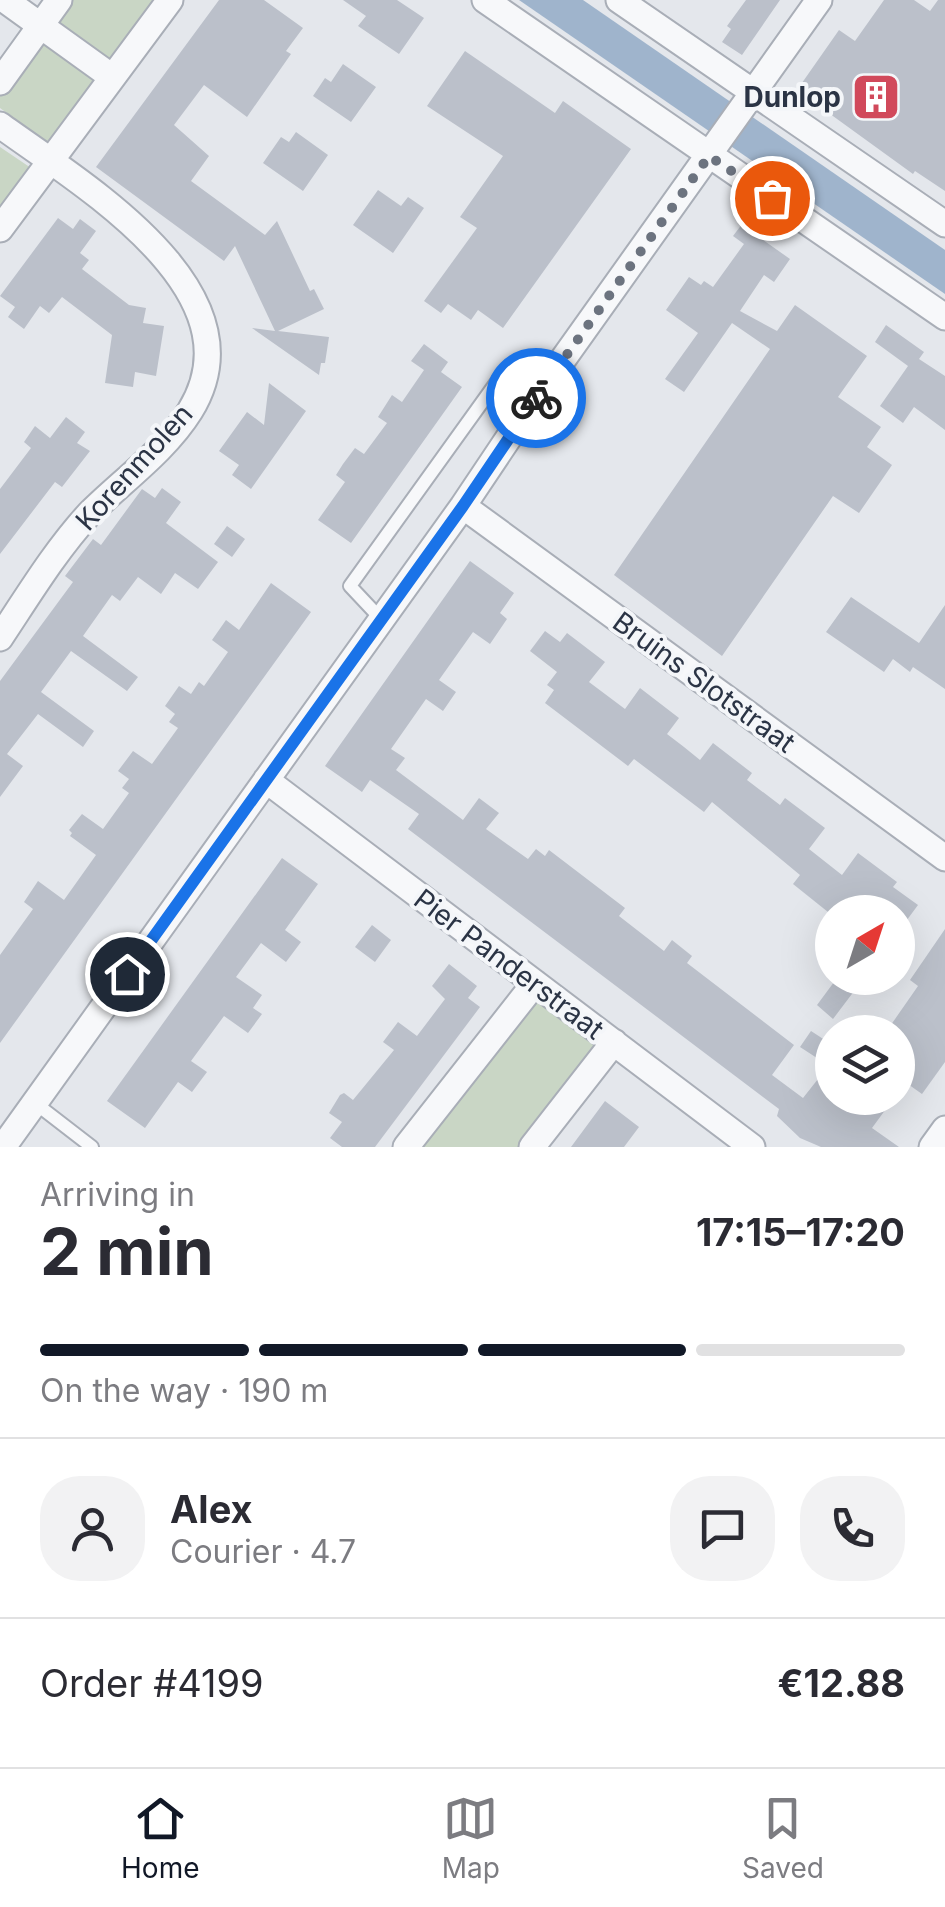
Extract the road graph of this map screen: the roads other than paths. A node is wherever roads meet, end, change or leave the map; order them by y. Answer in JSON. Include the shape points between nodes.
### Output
{"nodes":[{"id":1,"x":6,"y":0,"type":"edge"},
{"id":2,"x":59,"y":0,"type":"edge"},
{"id":3,"x":170,"y":0,"type":"edge"},
{"id":4,"x":484,"y":0,"type":"edge"},
{"id":5,"x":619,"y":0,"type":"edge"},
{"id":6,"x":819,"y":0,"type":"edge"},
{"id":7,"x":41,"y":24,"type":"junction"},
{"id":8,"x":112,"y":77,"type":"junction"},
{"id":9,"x":0,"y":82,"type":"edge"},
{"id":10,"x":748,"y":99,"type":"junction"},
{"id":11,"x":0,"y":125,"type":"edge"},
{"id":12,"x":712,"y":151,"type":"junction"},
{"id":13,"x":50,"y":161,"type":"junction"},
{"id":14,"x":945,"y":224,"type":"edge"},
{"id":15,"x":0,"y":230,"type":"edge"},
{"id":16,"x":945,"y":317,"type":"edge"},
{"id":17,"x":534,"y":400,"type":"junction"},
{"id":18,"x":463,"y":506,"type":"junction"},
{"id":19,"x":381,"y":620,"type":"junction"},
{"id":20,"x":0,"y":638,"type":"edge"},
{"id":21,"x":266,"y":780,"type":"junction"},
{"id":22,"x":945,"y":858,"type":"edge"},
{"id":23,"x":535,"y":983,"type":"junction"},
{"id":24,"x":614,"y":1042,"type":"junction"},
{"id":25,"x":35,"y":1103,"type":"junction"},
{"id":26,"x":945,"y":1128,"type":"edge"},
{"id":27,"x":3,"y":1147,"type":"edge"},
{"id":28,"x":92,"y":1147,"type":"edge"},
{"id":29,"x":406,"y":1147,"type":"edge"},
{"id":30,"x":532,"y":1147,"type":"edge"},
{"id":31,"x":752,"y":1147,"type":"edge"},
{"id":32,"x":932,"y":1147,"type":"edge"}],
"edges":[{"from":1,"to":7,"type":"street"},
{"from":2,"to":7,"type":"street"},
{"from":3,"to":8,"type":"street"},
{"from":4,"to":12,"type":"street"},
{"from":5,"to":10,"type":"street"},
{"from":6,"to":10,"type":"street"},
{"from":7,"to":8,"type":"street"},
{"from":7,"to":9,"type":"street"},
{"from":8,"to":13,"type":"street"},
{"from":10,"to":12,"type":"street"},
{"from":10,"to":14,"type":"street"},
{"from":11,"to":13,"type":"street","name":"Korenmolen"},
{"from":12,"to":16,"type":"street"},
{"from":12,"to":17,"type":"street"},
{"from":13,"to":15,"type":"street"},
{"from":13,"to":20,"type":"street","name":"Korenmolen","via":[[153,244],[178,274],[202,317],[208,363],[188,414],[87,517]]},
{"from":17,"to":18,"type":"street"},
{"from":17,"to":19,"type":"lane","via":[[501,376],[350,586]]},
{"from":18,"to":19,"type":"street"},
{"from":18,"to":22,"type":"street","name":"Bruins Slotstraat"},
{"from":19,"to":21,"type":"street"},
{"from":21,"to":23,"type":"street","name":"Pier Panderstraat"},
{"from":21,"to":25,"type":"street"},
{"from":23,"to":24,"type":"street","name":"Pier Panderstraat"},
{"from":23,"to":29,"type":"street"},
{"from":24,"to":30,"type":"street"},
{"from":24,"to":31,"type":"street","name":"Pier Panderstraat"},
{"from":25,"to":27,"type":"street"},
{"from":25,"to":28,"type":"lane"},
{"from":26,"to":32,"type":"street"}]}
